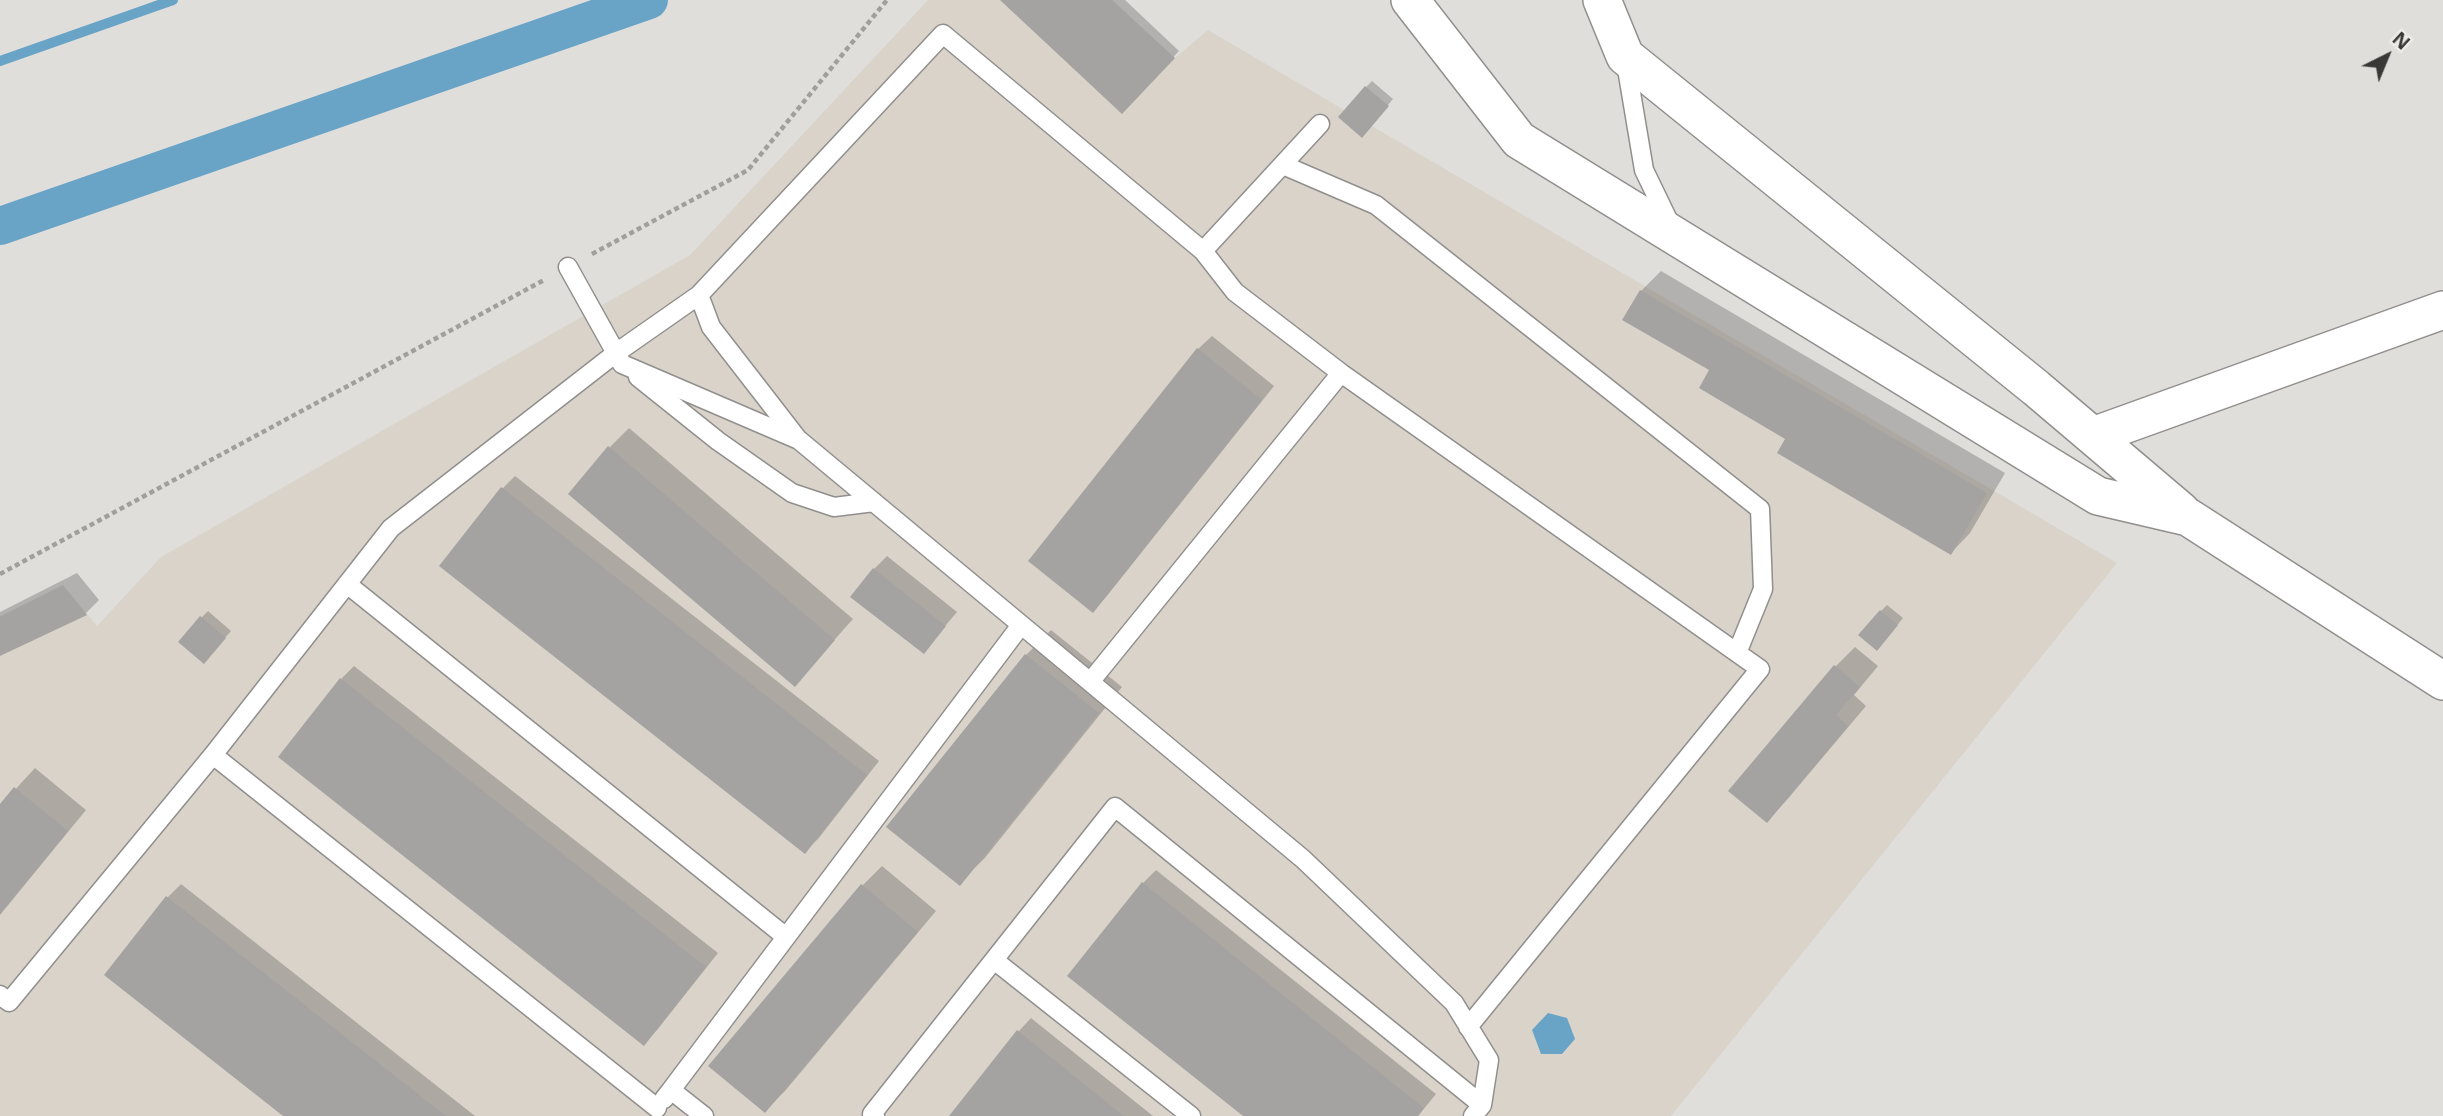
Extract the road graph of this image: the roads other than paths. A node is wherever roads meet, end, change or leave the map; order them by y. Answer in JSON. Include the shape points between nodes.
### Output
{"nodes":[{"id":1,"x":1410,"y":0,"type":"edge"},
{"id":2,"x":1602,"y":0,"type":"edge"},
{"id":3,"x":1625,"y":56,"type":"junction"},
{"id":4,"x":1320,"y":124,"type":"dead end"},
{"id":5,"x":1283,"y":165,"type":"junction"},
{"id":6,"x":1677,"y":237,"type":"junction"},
{"id":7,"x":1203,"y":251,"type":"junction"},
{"id":8,"x":568,"y":267,"type":"road end"},
{"id":9,"x":699,"y":295,"type":"junction"},
{"id":10,"x":2443,"y":310,"type":"edge"},
{"id":11,"x":619,"y":358,"type":"junction"},
{"id":12,"x":1341,"y":373,"type":"junction"},
{"id":13,"x":2093,"y":436,"type":"junction"},
{"id":14,"x":799,"y":440,"type":"junction"},
{"id":15,"x":874,"y":502,"type":"junction"},
{"id":16,"x":2188,"y":517,"type":"junction"},
{"id":17,"x":347,"y":584,"type":"junction"},
{"id":18,"x":1021,"y":625,"type":"junction"},
{"id":19,"x":1737,"y":653,"type":"junction"},
{"id":20,"x":2443,"y":681,"type":"edge"},
{"id":21,"x":1090,"y":682,"type":"junction"},
{"id":22,"x":213,"y":755,"type":"junction"},
{"id":23,"x":786,"y":937,"type":"junction"},
{"id":24,"x":994,"y":960,"type":"junction"},
{"id":25,"x":0,"y":995,"type":"edge"},
{"id":26,"x":1468,"y":1027,"type":"junction"},
{"id":27,"x":671,"y":1090,"type":"junction"},
{"id":28,"x":1477,"y":1111,"type":"edge"},
{"id":29,"x":654,"y":1112,"type":"edge"},
{"id":30,"x":704,"y":1116,"type":"edge"},
{"id":31,"x":875,"y":1116,"type":"edge"},
{"id":32,"x":1191,"y":1116,"type":"edge"}],
"edges":[{"from":1,"to":6,"type":"street","via":[[1519,141]]},
{"from":2,"to":3,"type":"street"},
{"from":3,"to":6,"type":"lane","via":[[1644,170]]},
{"from":3,"to":13,"type":"street"},
{"from":4,"to":5,"type":"lane"},
{"from":5,"to":7,"type":"lane"},
{"from":5,"to":19,"type":"lane","via":[[1376,205],[1760,509],[1763,589]]},
{"from":6,"to":16,"type":"street","via":[[2098,496]]},
{"from":7,"to":9,"type":"lane","via":[[943,34]]},
{"from":7,"to":12,"type":"lane","via":[[1235,292]]},
{"from":8,"to":11,"type":"lane"},
{"from":9,"to":11,"type":"lane"},
{"from":9,"to":14,"type":"lane","via":[[711,327]]},
{"from":10,"to":13,"type":"street"},
{"from":11,"to":14,"type":"lane"},
{"from":11,"to":15,"type":"lane","via":[[718,441],[792,493],[834,507]]},
{"from":11,"to":17,"type":"lane","via":[[391,527]]},
{"from":12,"to":19,"type":"lane"},
{"from":12,"to":21,"type":"lane"},
{"from":13,"to":16,"type":"street"},
{"from":14,"to":15,"type":"lane"},
{"from":15,"to":18,"type":"lane"},
{"from":16,"to":20,"type":"street"},
{"from":17,"to":22,"type":"lane"},
{"from":17,"to":23,"type":"lane"},
{"from":18,"to":21,"type":"lane"},
{"from":18,"to":23,"type":"lane"},
{"from":19,"to":26,"type":"lane","via":[[1760,669]]},
{"from":21,"to":26,"type":"lane","via":[[1303,859],[1454,1003]]},
{"from":22,"to":25,"type":"lane","via":[[9,1002]]},
{"from":22,"to":29,"type":"lane"},
{"from":23,"to":27,"type":"lane"},
{"from":24,"to":28,"type":"lane","via":[[1115,807]]},
{"from":24,"to":31,"type":"lane","via":[[872,1114]]},
{"from":24,"to":32,"type":"lane"},
{"from":26,"to":28,"type":"lane","via":[[1489,1060]]},
{"from":27,"to":29,"type":"lane"},
{"from":27,"to":30,"type":"lane"}]}
